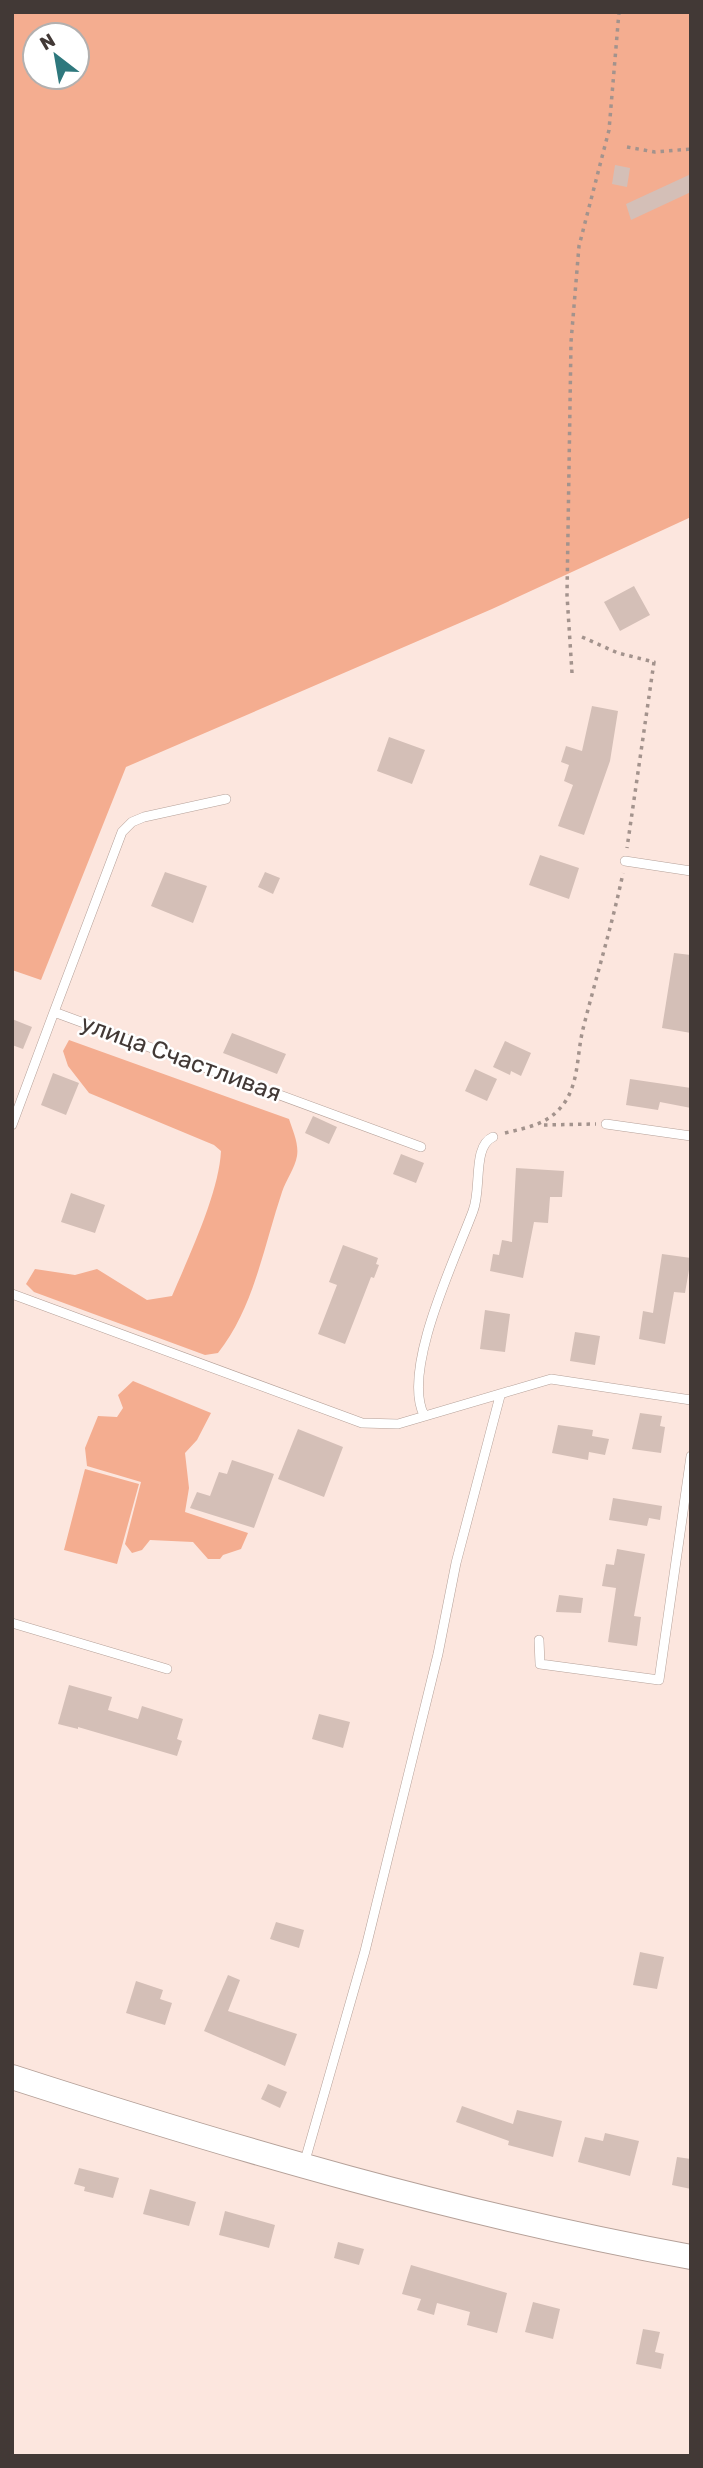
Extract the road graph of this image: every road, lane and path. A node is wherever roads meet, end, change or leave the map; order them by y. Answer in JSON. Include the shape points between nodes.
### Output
{"nodes":[{"id":1,"x":619,"y":12,"type":"edge"},
{"id":2,"x":627,"y":147,"type":"dead end"},
{"id":3,"x":691,"y":149,"type":"edge"},
{"id":4,"x":582,"y":637,"type":"dead end"},
{"id":5,"x":572,"y":673,"type":"dead end"},
{"id":6,"x":226,"y":799,"type":"dead end"},
{"id":7,"x":625,"y":861,"type":"junction"},
{"id":8,"x":691,"y":871,"type":"edge"},
{"id":9,"x":54,"y":1012,"type":"junction"},
{"id":10,"x":606,"y":1124,"type":"joint"},
{"id":11,"x":12,"y":1125,"type":"edge"},
{"id":12,"x":538,"y":1125,"type":"junction"},
{"id":13,"x":691,"y":1136,"type":"edge"},
{"id":14,"x":493,"y":1137,"type":"joint"},
{"id":15,"x":421,"y":1147,"type":"dead end"},
{"id":16,"x":12,"y":1294,"type":"edge"},
{"id":17,"x":500,"y":1396,"type":"junction"},
{"id":18,"x":691,"y":1400,"type":"edge"},
{"id":19,"x":424,"y":1415,"type":"junction"},
{"id":20,"x":691,"y":1456,"type":"edge"},
{"id":21,"x":12,"y":1623,"type":"edge"},
{"id":22,"x":539,"y":1640,"type":"dead end"},
{"id":23,"x":167,"y":1669,"type":"dead end"},
{"id":24,"x":12,"y":2077,"type":"edge"},
{"id":25,"x":304,"y":2166,"type":"junction"},
{"id":26,"x":691,"y":2257,"type":"edge"}],
"edges":[{"from":1,"to":5,"type":"path","via":[[609,130],[579,246],[571,342],[567,595]]},
{"from":2,"to":3,"type":"path","via":[[655,152]]},
{"from":4,"to":7,"type":"path","via":[[654,662]]},
{"from":6,"to":9,"type":"lane","via":[[144,817],[122,832]]},
{"from":7,"to":8,"type":"lane"},
{"from":7,"to":12,"type":"path","via":[[570,1093],[557,1112]]},
{"from":9,"to":11,"type":"lane","name":"улица Счастливая"},
{"from":9,"to":15,"type":"lane","name":"улица Счастливая"},
{"from":10,"to":12,"type":"path"},
{"from":10,"to":13,"type":"lane"},
{"from":12,"to":14,"type":"path"},
{"from":14,"to":19,"type":"lane","via":[[480,1150],[475,1207],[437,1302],[422,1356],[417,1392]]},
{"from":16,"to":19,"type":"lane","via":[[362,1423],[392,1426]]},
{"from":17,"to":18,"type":"lane","via":[[535,1382],[568,1379]]},
{"from":17,"to":19,"type":"lane"},
{"from":17,"to":25,"type":"lane","via":[[368,1939]]},
{"from":20,"to":22,"type":"lane","via":[[659,1680],[540,1664]]},
{"from":21,"to":23,"type":"lane"},
{"from":24,"to":25,"type":"main road"},
{"from":25,"to":26,"type":"main road","via":[[492,2214]]}]}
